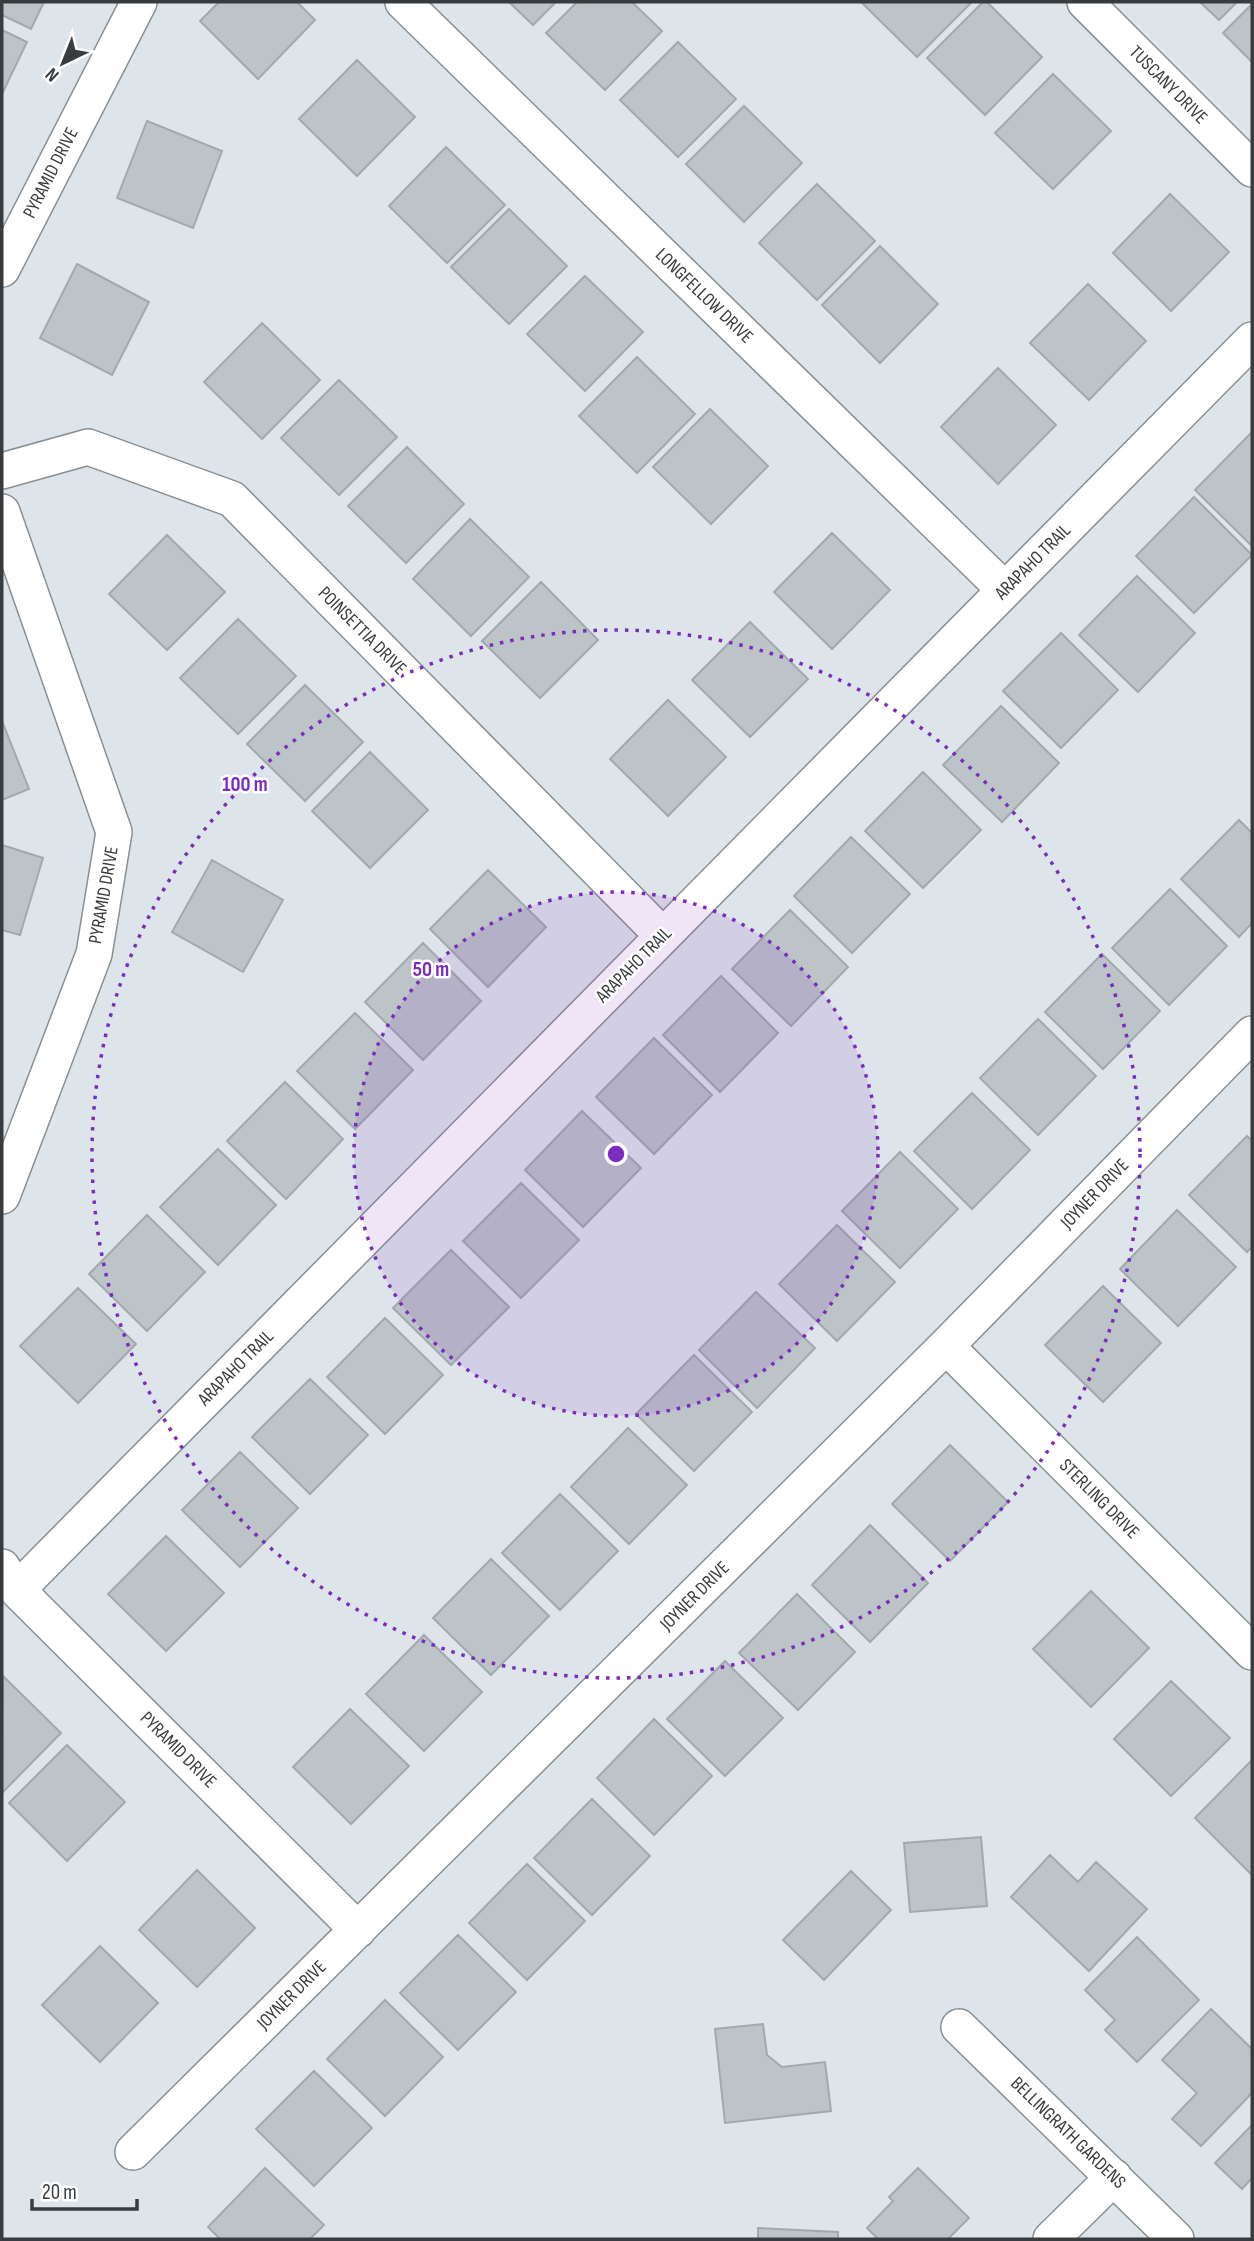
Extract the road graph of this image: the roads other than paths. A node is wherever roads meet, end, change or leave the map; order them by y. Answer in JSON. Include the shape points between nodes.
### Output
{"nodes":[{"id":1,"x":139,"y":2,"type":"edge"},
{"id":2,"x":403,"y":2,"type":"edge"},
{"id":3,"x":1085,"y":2,"type":"edge"},
{"id":4,"x":1252,"y":169,"type":"edge"},
{"id":5,"x":2,"y":270,"type":"edge"},
{"id":6,"x":1252,"y":340,"type":"edge"},
{"id":7,"x":2,"y":471,"type":"edge"},
{"id":8,"x":2,"y":512,"type":"edge"},
{"id":9,"x":1005,"y":590,"type":"junction"},
{"id":10,"x":663,"y":936,"type":"junction"},
{"id":11,"x":1252,"y":1034,"type":"edge"},
{"id":12,"x":2,"y":1196,"type":"edge"},
{"id":13,"x":946,"y":1346,"type":"junction"},
{"id":14,"x":9,"y":1578,"type":"edge"},
{"id":15,"x":1252,"y":1652,"type":"edge"},
{"id":16,"x":358,"y":1930,"type":"junction"},
{"id":17,"x":960,"y":2027,"type":"dead end"},
{"id":18,"x":133,"y":2152,"type":"dead end"},
{"id":19,"x":1114,"y":2177,"type":"junction"},
{"id":20,"x":1051,"y":2239,"type":"edge"},
{"id":21,"x":1176,"y":2239,"type":"edge"}],
"edges":[{"from":1,"to":5,"type":"street","name":"PYRAMID DRIVE"},
{"from":2,"to":9,"type":"street","name":"LONGFELLOW DRIVE"},
{"from":3,"to":4,"type":"street","name":"TUSCANY DRIVE"},
{"from":6,"to":9,"type":"street","name":"ARAPAHO TRAIL"},
{"from":7,"to":10,"type":"street","name":"POINSETTIA DRIVE","via":[[88,447],[232,499]]},
{"from":8,"to":12,"type":"street","name":"PYRAMID DRIVE","via":[[114,832],[94,954]]},
{"from":9,"to":10,"type":"street","name":"ARAPAHO TRAIL"},
{"from":10,"to":14,"type":"street","name":"ARAPAHO TRAIL"},
{"from":11,"to":13,"type":"street","name":"JOYNER DRIVE"},
{"from":13,"to":15,"type":"street","name":"STERLING DRIVE"},
{"from":13,"to":16,"type":"street","name":"JOYNER DRIVE"},
{"from":14,"to":16,"type":"street","name":"PYRAMID DRIVE"},
{"from":16,"to":18,"type":"street","name":"JOYNER DRIVE"},
{"from":17,"to":19,"type":"street","name":"BELLINGRATH GARDENS"},
{"from":19,"to":20,"type":"street"},
{"from":19,"to":21,"type":"street","name":"BELLINGRATH GARDENS"}]}
